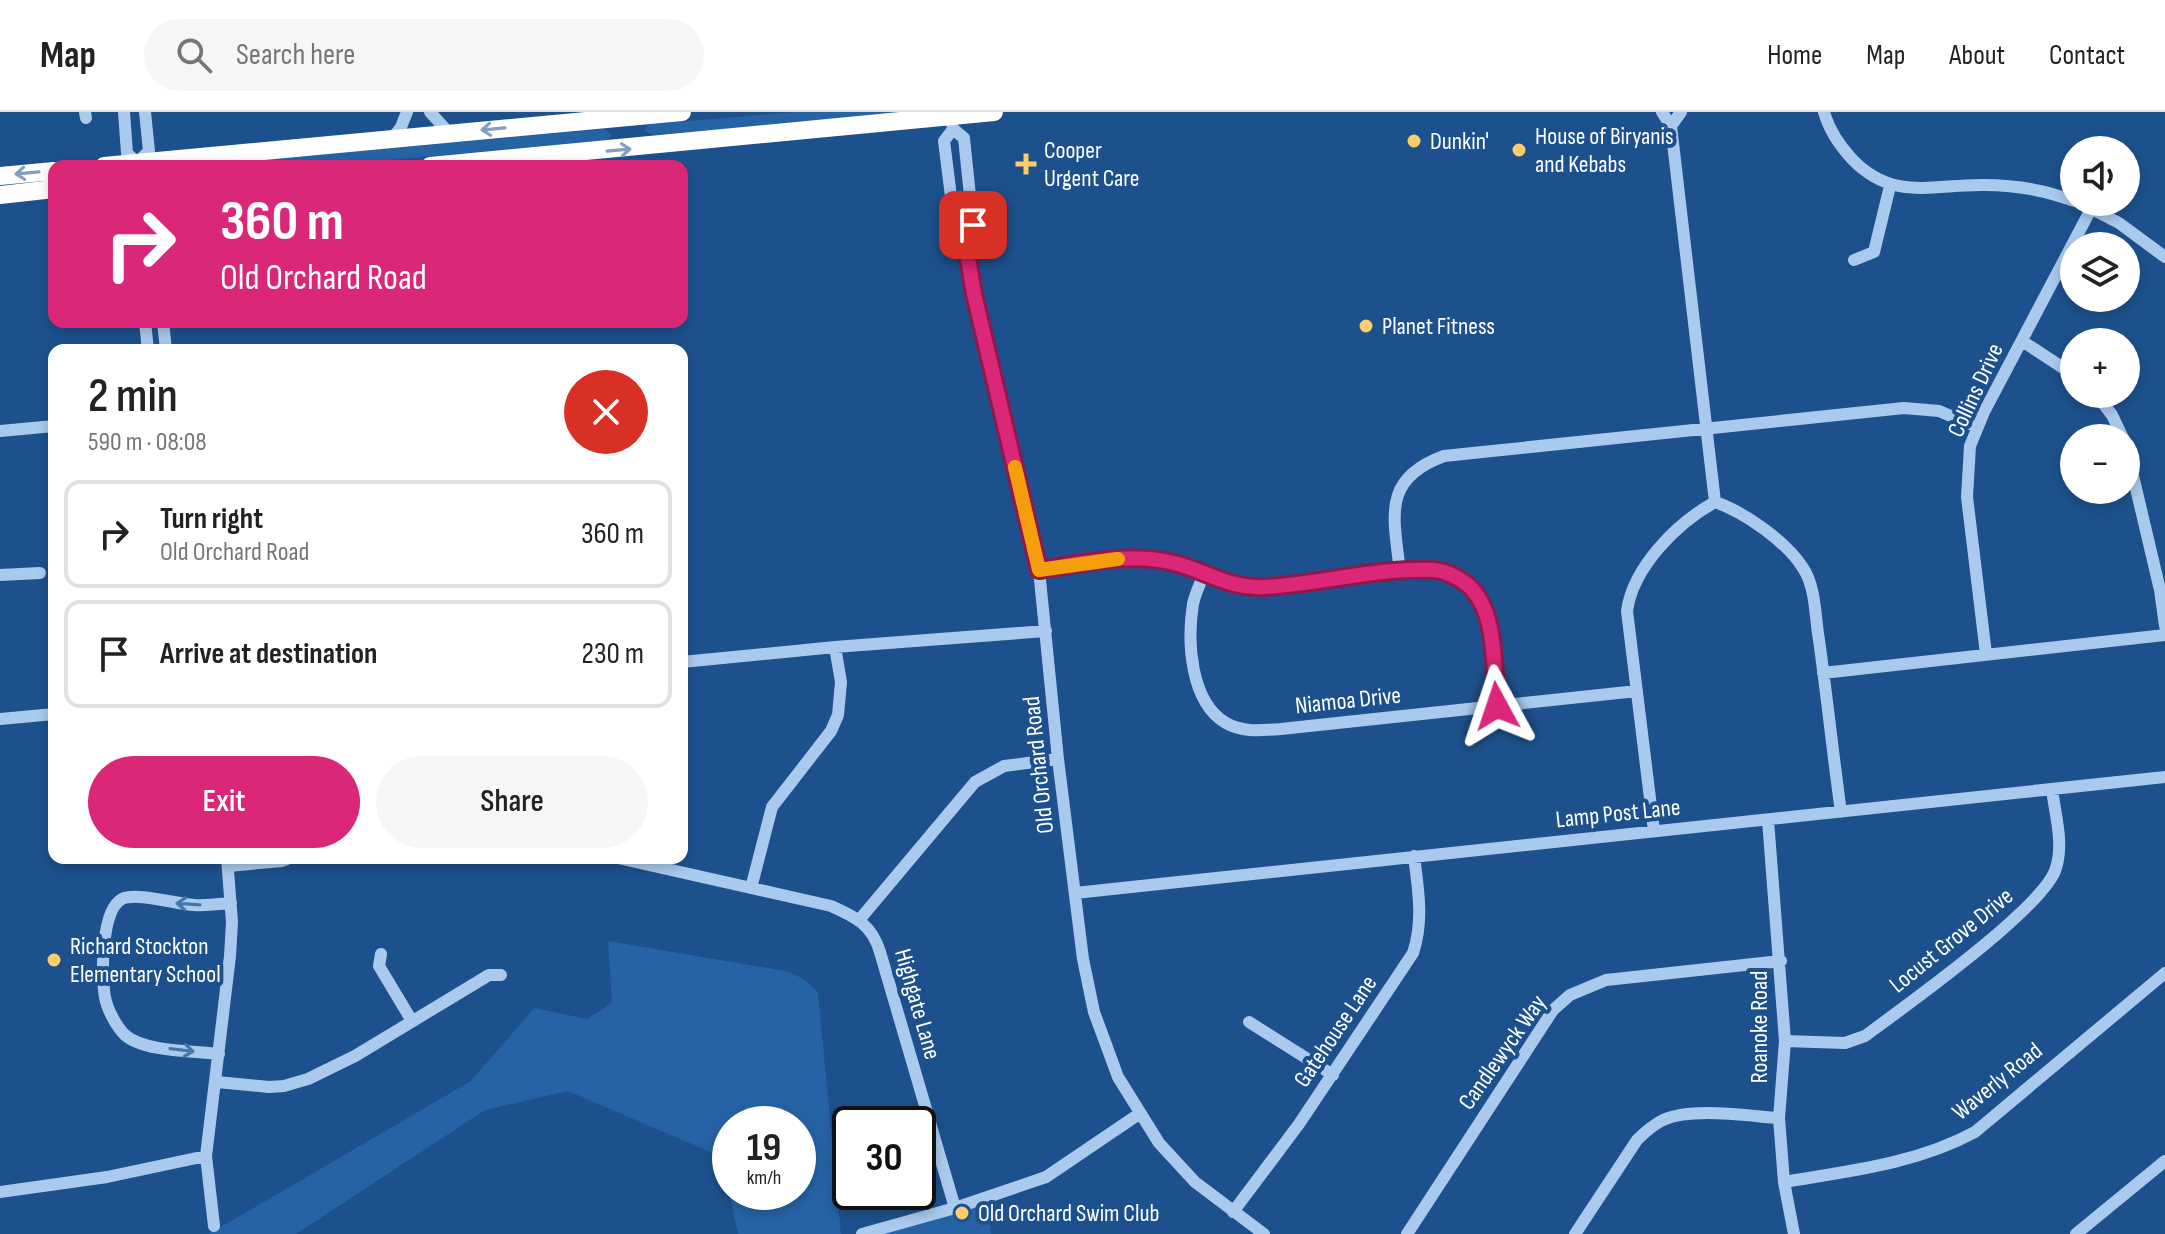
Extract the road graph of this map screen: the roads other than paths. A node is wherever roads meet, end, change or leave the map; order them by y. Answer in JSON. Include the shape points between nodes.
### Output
{"nodes":[{"id":1,"x":124,"y":112,"type":"edge"},
{"id":2,"x":145,"y":112,"type":"edge"},
{"id":3,"x":407,"y":112,"type":"edge"},
{"id":4,"x":430,"y":112,"type":"edge"},
{"id":5,"x":682,"y":112,"type":"edge"},
{"id":6,"x":994,"y":112,"type":"edge"},
{"id":7,"x":1662,"y":112,"type":"edge"},
{"id":8,"x":1681,"y":112,"type":"edge"},
{"id":9,"x":1824,"y":112,"type":"edge"},
{"id":10,"x":951,"y":119,"type":"edge"},
{"id":11,"x":1671,"y":126,"type":"junction"},
{"id":12,"x":449,"y":133,"type":"junction"},
{"id":13,"x":392,"y":139,"type":"junction"},
{"id":14,"x":133,"y":160,"type":"edge"},
{"id":15,"x":141,"y":160,"type":"edge"},
{"id":16,"x":178,"y":160,"type":"edge"},
{"id":17,"x":497,"y":160,"type":"edge"},
{"id":18,"x":48,"y":172,"type":"edge"},
{"id":19,"x":0,"y":176,"type":"edge"},
{"id":20,"x":1890,"y":186,"type":"junction"},
{"id":21,"x":48,"y":190,"type":"edge"},
{"id":22,"x":0,"y":195,"type":"edge"},
{"id":23,"x":2060,"y":198,"type":"edge"},
{"id":24,"x":48,"y":201,"type":"edge"},
{"id":25,"x":0,"y":205,"type":"edge"},
{"id":26,"x":2087,"y":216,"type":"edge"},
{"id":27,"x":2105,"y":216,"type":"edge"},
{"id":28,"x":964,"y":234,"type":"junction"},
{"id":29,"x":2165,"y":257,"type":"edge"},
{"id":30,"x":1854,"y":260,"type":"dead end"},
{"id":31,"x":2022,"y":341,"type":"junction"},
{"id":32,"x":2060,"y":366,"type":"edge"},
{"id":33,"x":48,"y":427,"type":"edge"},
{"id":34,"x":1977,"y":427,"type":"junction"},
{"id":35,"x":1706,"y":429,"type":"junction"},
{"id":36,"x":0,"y":431,"type":"edge"},
{"id":37,"x":1715,"y":502,"type":"junction"},
{"id":38,"x":2140,"y":504,"type":"edge"},
{"id":39,"x":1039,"y":570,"type":"junction"},
{"id":40,"x":1400,"y":572,"type":"junction"},
{"id":41,"x":40,"y":573,"type":"dead end"},
{"id":42,"x":1204,"y":574,"type":"junction"},
{"id":43,"x":0,"y":575,"type":"edge"},
{"id":44,"x":2165,"y":626,"type":"edge"},
{"id":45,"x":1046,"y":631,"type":"junction"},
{"id":46,"x":2165,"y":635,"type":"edge"},
{"id":47,"x":835,"y":647,"type":"junction"},
{"id":48,"x":1986,"y":654,"type":"junction"},
{"id":49,"x":688,"y":661,"type":"edge"},
{"id":50,"x":1823,"y":673,"type":"junction"},
{"id":51,"x":1637,"y":691,"type":"junction"},
{"id":52,"x":1497,"y":706,"type":"junction"},
{"id":53,"x":48,"y":715,"type":"edge"},
{"id":54,"x":0,"y":719,"type":"edge"},
{"id":55,"x":1058,"y":759,"type":"junction"},
{"id":56,"x":2165,"y":777,"type":"edge"},
{"id":57,"x":2052,"y":789,"type":"junction"},
{"id":58,"x":1841,"y":812,"type":"junction"},
{"id":59,"x":1768,"y":820,"type":"junction"},
{"id":60,"x":1654,"y":831,"type":"junction"},
{"id":61,"x":1414,"y":856,"type":"junction"},
{"id":62,"x":228,"y":864,"type":"edge"},
{"id":63,"x":646,"y":864,"type":"edge"},
{"id":64,"x":751,"y":888,"type":"junction"},
{"id":65,"x":1075,"y":893,"type":"junction"},
{"id":66,"x":231,"y":903,"type":"junction"},
{"id":67,"x":860,"y":919,"type":"junction"},
{"id":68,"x":381,"y":954,"type":"dead end"},
{"id":69,"x":1781,"y":961,"type":"junction"},
{"id":70,"x":2165,"y":973,"type":"edge"},
{"id":71,"x":501,"y":975,"type":"dead end"},
{"id":72,"x":412,"y":1021,"type":"junction"},
{"id":73,"x":1249,"y":1022,"type":"dead end"},
{"id":74,"x":1785,"y":1041,"type":"junction"},
{"id":75,"x":219,"y":1054,"type":"junction"},
{"id":76,"x":1333,"y":1075,"type":"junction"},
{"id":77,"x":217,"y":1082,"type":"junction"},
{"id":78,"x":1139,"y":1114,"type":"junction"},
{"id":79,"x":1779,"y":1118,"type":"junction"},
{"id":80,"x":206,"y":1156,"type":"junction"},
{"id":81,"x":2165,"y":1161,"type":"edge"},
{"id":82,"x":1784,"y":1182,"type":"junction"},
{"id":83,"x":0,"y":1192,"type":"edge"},
{"id":84,"x":955,"y":1208,"type":"junction"},
{"id":85,"x":1233,"y":1212,"type":"junction"},
{"id":86,"x":214,"y":1226,"type":"dead end"},
{"id":87,"x":862,"y":1234,"type":"edge"},
{"id":88,"x":1264,"y":1234,"type":"edge"},
{"id":89,"x":1407,"y":1234,"type":"edge"},
{"id":90,"x":1575,"y":1234,"type":"edge"},
{"id":91,"x":1794,"y":1234,"type":"edge"},
{"id":92,"x":2076,"y":1234,"type":"edge"}],
"edges":[{"from":1,"to":14,"type":"street","via":[[127,153]]},
{"from":2,"to":15,"type":"street","via":[[149,151]]},
{"from":3,"to":13,"type":"street"},
{"from":4,"to":12,"type":"street"},
{"from":5,"to":12,"type":"highway","one_way":true},
{"from":6,"to":10,"type":"highway"},
{"from":7,"to":11,"type":"street"},
{"from":8,"to":11,"type":"street"},
{"from":9,"to":20,"type":"street","via":[[1845,151]]},
{"from":17,"to":10,"type":"highway","one_way":true},
{"from":10,"to":28,"type":"street","name":"Old Orchard Road","via":[[944,141],[955,228]]},
{"from":10,"to":28,"type":"street","name":"Old Orchard Road","via":[[964,138],[973,225]]},
{"from":11,"to":35,"type":"street"},
{"from":12,"to":13,"type":"highway"},
{"from":13,"to":16,"type":"highway"},
{"from":18,"to":19,"type":"highway","one_way":true},
{"from":20,"to":23,"type":"street","via":[[2023,187]]},
{"from":20,"to":30,"type":"street","via":[[1874,252]]},
{"from":21,"to":22,"type":"highway"},
{"from":24,"to":25,"type":"highway"},
{"from":26,"to":31,"type":"street","name":"Collins Drive"},
{"from":27,"to":29,"type":"street"},
{"from":28,"to":39,"type":"street","name":"Old Orchard Road"},
{"from":31,"to":32,"type":"street"},
{"from":31,"to":34,"type":"street","name":"Collins Drive"},
{"from":33,"to":36,"type":"street"},
{"from":34,"to":35,"type":"street","via":[[1921,408]]},
{"from":34,"to":48,"type":"street","name":"Collins Drive","via":[[1970,446],[1967,497]]},
{"from":35,"to":37,"type":"street"},
{"from":35,"to":40,"type":"street","via":[[1444,456],[1423,464],[1403,482],[1393,506]]},
{"from":37,"to":50,"type":"street","via":[[1754,523],[1804,569]]},
{"from":37,"to":51,"type":"street","via":[[1694,514],[1660,548],[1635,583],[1627,611]]},
{"from":38,"to":44,"type":"street"},
{"from":39,"to":42,"type":"street","via":[[1136,558]]},
{"from":39,"to":45,"type":"street","name":"Old Orchard Road"},
{"from":40,"to":42,"type":"street","via":[[1264,587],[1232,585]]},
{"from":40,"to":52,"type":"street","via":[[1437,570],[1466,583],[1476,594],[1489,622]]},
{"from":41,"to":43,"type":"street"},
{"from":42,"to":52,"type":"street","name":"Niamoa Drive","via":[[1191,622],[1196,673],[1205,701],[1227,723],[1270,730]]},
{"from":45,"to":47,"type":"street"},
{"from":45,"to":55,"type":"street","name":"Old Orchard Road"},
{"from":46,"to":48,"type":"street"},
{"from":47,"to":49,"type":"street"},
{"from":47,"to":64,"type":"street","via":[[841,682],[838,715],[772,807]]},
{"from":48,"to":50,"type":"street"},
{"from":50,"to":58,"type":"street"},
{"from":51,"to":52,"type":"street","name":"Niamoa Drive"},
{"from":51,"to":60,"type":"street"},
{"from":53,"to":54,"type":"street"},
{"from":55,"to":65,"type":"street","name":"Old Orchard Road"},
{"from":55,"to":67,"type":"street","via":[[1004,766],[975,782]]},
{"from":56,"to":57,"type":"street","name":"Lamp Post Lane"},
{"from":57,"to":58,"type":"street","name":"Lamp Post Lane"},
{"from":57,"to":74,"type":"street","name":"Locust Grove Drive","via":[[2060,846],[2056,867],[2051,881],[2027,907],[1865,1036],[1845,1043]]},
{"from":58,"to":59,"type":"street","name":"Lamp Post Lane"},
{"from":59,"to":60,"type":"street","name":"Lamp Post Lane"},
{"from":59,"to":69,"type":"street","name":"Roanoke Road"},
{"from":60,"to":61,"type":"street","name":"Lamp Post Lane"},
{"from":61,"to":65,"type":"street","name":"Lamp Post Lane"},
{"from":61,"to":76,"type":"street","name":"Gatehouse Lane","via":[[1421,918],[1413,953]]},
{"from":62,"to":66,"type":"street"},
{"from":63,"to":64,"type":"street"},
{"from":64,"to":67,"type":"street","via":[[831,906]]},
{"from":65,"to":78,"type":"street","name":"Old Orchard Road","via":[[1094,1012],[1118,1077]]},
{"from":66,"to":75,"type":"street"},
{"from":66,"to":75,"type":"street","one_way":true,"via":[[124,898],[107,920],[105,1000],[118,1026],[145,1044]]},
{"from":67,"to":84,"type":"street","name":"Highgate Lane","via":[[878,945]]},
{"from":68,"to":72,"type":"street","via":[[379,966]]},
{"from":69,"to":74,"type":"street","name":"Roanoke Road"},
{"from":69,"to":89,"type":"street","name":"Candlewyck Way","via":[[1606,980],[1570,995],[1553,1010]]},
{"from":70,"to":82,"type":"street","name":"Waverly Road","via":[[1975,1132],[1944,1148],[1885,1164]]},
{"from":71,"to":72,"type":"street","via":[[489,975]]},
{"from":72,"to":77,"type":"street","via":[[308,1079],[269,1087]]},
{"from":73,"to":76,"type":"street"},
{"from":74,"to":79,"type":"street","name":"Roanoke Road"},
{"from":75,"to":77,"type":"street"},
{"from":76,"to":85,"type":"street","name":"Gatehouse Lane"},
{"from":77,"to":80,"type":"street"},
{"from":78,"to":84,"type":"street","via":[[1046,1177]]},
{"from":78,"to":85,"type":"street","name":"Old Orchard Road","via":[[1186,1174]]},
{"from":79,"to":82,"type":"street","name":"Roanoke Road"},
{"from":79,"to":90,"type":"street","via":[[1706,1114],[1665,1119],[1637,1140]]},
{"from":80,"to":83,"type":"street"},
{"from":80,"to":86,"type":"street"},
{"from":81,"to":92,"type":"street"},
{"from":82,"to":91,"type":"street","name":"Roanoke Road"},
{"from":84,"to":87,"type":"street"},
{"from":85,"to":88,"type":"street","name":"Old Orchard Road"}]}
